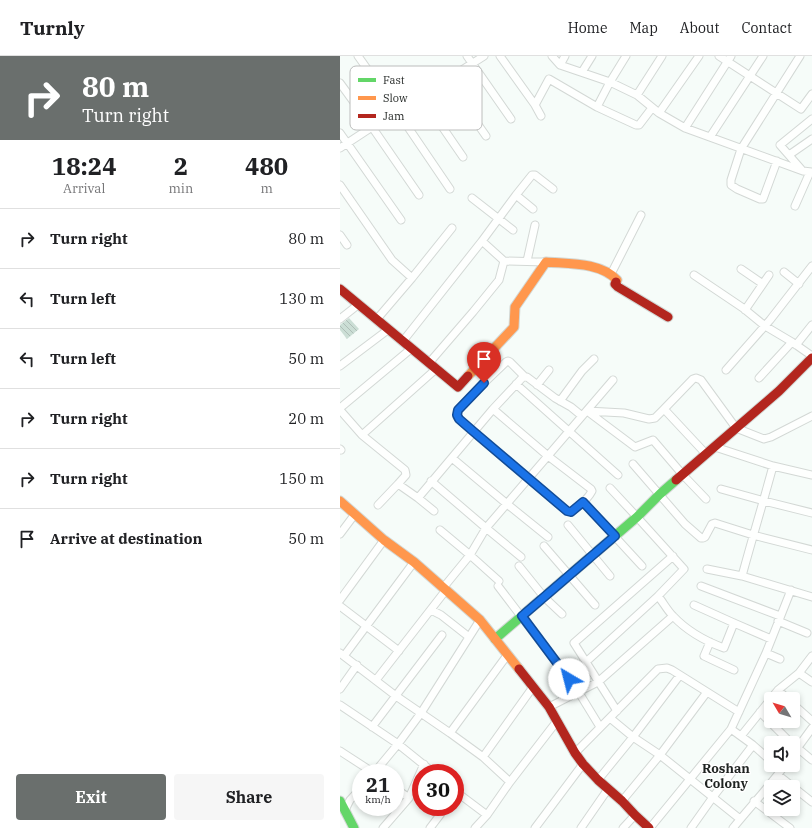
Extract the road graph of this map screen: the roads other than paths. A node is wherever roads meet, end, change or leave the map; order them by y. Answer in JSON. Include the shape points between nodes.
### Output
{"nodes":[{"id":1,"x":358,"y":56,"type":"edge"},
{"id":2,"x":467,"y":56,"type":"edge"},
{"id":3,"x":484,"y":56,"type":"edge"},
{"id":4,"x":500,"y":56,"type":"edge"},
{"id":5,"x":552,"y":56,"type":"edge"},
{"id":6,"x":565,"y":56,"type":"edge"},
{"id":7,"x":592,"y":56,"type":"edge"},
{"id":8,"x":626,"y":56,"type":"edge"},
{"id":9,"x":662,"y":56,"type":"edge"},
{"id":10,"x":699,"y":56,"type":"edge"},
{"id":11,"x":719,"y":56,"type":"edge"},
{"id":12,"x":763,"y":56,"type":"edge"},
{"id":13,"x":800,"y":56,"type":"edge"},
{"id":14,"x":729,"y":59,"type":"edge"},
{"id":15,"x":472,"y":64,"type":"junction"},
{"id":16,"x":560,"y":65,"type":"junction"},
{"id":17,"x":365,"y":66,"type":"edge"},
{"id":18,"x":469,"y":66,"type":"edge"},
{"id":19,"x":582,"y":72,"type":"junction"},
{"id":20,"x":750,"y":76,"type":"junction"},
{"id":21,"x":482,"y":78,"type":"edge"},
{"id":22,"x":610,"y":82,"type":"junction"},
{"id":23,"x":340,"y":83,"type":"edge"},
{"id":24,"x":777,"y":93,"type":"junction"},
{"id":25,"x":812,"y":94,"type":"edge"},
{"id":26,"x":637,"y":96,"type":"junction"},
{"id":27,"x":350,"y":97,"type":"edge"},
{"id":28,"x":535,"y":105,"type":"junction"},
{"id":29,"x":597,"y":107,"type":"junction"},
{"id":30,"x":652,"y":108,"type":"junction"},
{"id":31,"x":659,"y":113,"type":"junction"},
{"id":32,"x":541,"y":116,"type":"dead end"},
{"id":33,"x":511,"y":119,"type":"dead end"},
{"id":34,"x":812,"y":119,"type":"edge"},
{"id":35,"x":685,"y":128,"type":"junction"},
{"id":36,"x":367,"y":130,"type":"edge"},
{"id":37,"x":374,"y":130,"type":"edge"},
{"id":38,"x":410,"y":130,"type":"edge"},
{"id":39,"x":444,"y":130,"type":"edge"},
{"id":40,"x":482,"y":130,"type":"edge"},
{"id":41,"x":340,"y":133,"type":"edge"},
{"id":42,"x":486,"y":136,"type":"dead end"},
{"id":43,"x":710,"y":137,"type":"junction"},
{"id":44,"x":812,"y":139,"type":"edge"},
{"id":45,"x":347,"y":143,"type":"junction"},
{"id":46,"x":340,"y":148,"type":"edge"},
{"id":47,"x":741,"y":149,"type":"junction"},
{"id":48,"x":789,"y":155,"type":"junction"},
{"id":49,"x":463,"y":157,"type":"dead end"},
{"id":50,"x":777,"y":161,"type":"junction"},
{"id":51,"x":808,"y":172,"type":"edge"},
{"id":52,"x":340,"y":185,"type":"edge"},
{"id":53,"x":450,"y":189,"type":"dead end"},
{"id":54,"x":553,"y":189,"type":"dead end"},
{"id":55,"x":419,"y":195,"type":"dead end"},
{"id":56,"x":516,"y":195,"type":"junction"},
{"id":57,"x":472,"y":198,"type":"dead end"},
{"id":58,"x":795,"y":206,"type":"dead end"},
{"id":59,"x":533,"y":209,"type":"dead end"},
{"id":60,"x":641,"y":215,"type":"dead end"},
{"id":61,"x":498,"y":219,"type":"junction"},
{"id":62,"x":402,"y":220,"type":"dead end"},
{"id":63,"x":535,"y":225,"type":"dead end"},
{"id":64,"x":452,"y":228,"type":"dead end"},
{"id":65,"x":513,"y":230,"type":"dead end"},
{"id":66,"x":340,"y":235,"type":"edge"},
{"id":67,"x":482,"y":241,"type":"junction"},
{"id":68,"x":347,"y":245,"type":"dead end"},
{"id":69,"x":504,"y":261,"type":"junction"},
{"id":70,"x":528,"y":261,"type":"junction"},
{"id":71,"x":546,"y":262,"type":"junction"},
{"id":72,"x":812,"y":266,"type":"edge"},
{"id":73,"x":741,"y":269,"type":"dead end"},
{"id":74,"x":784,"y":272,"type":"dead end"},
{"id":75,"x":611,"y":274,"type":"junction"},
{"id":76,"x":694,"y":275,"type":"dead end"},
{"id":77,"x":770,"y":275,"type":"dead end"},
{"id":78,"x":412,"y":278,"type":"junction"},
{"id":79,"x":763,"y":284,"type":"junction"},
{"id":80,"x":799,"y":284,"type":"junction"},
{"id":81,"x":340,"y":290,"type":"edge"},
{"id":82,"x":359,"y":304,"type":"junction"},
{"id":83,"x":745,"y":310,"type":"junction"},
{"id":84,"x":668,"y":317,"type":"dead end"},
{"id":85,"x":340,"y":319,"type":"edge"},
{"id":86,"x":377,"y":319,"type":"junction"},
{"id":87,"x":812,"y":325,"type":"edge"},
{"id":88,"x":766,"y":326,"type":"junction"},
{"id":89,"x":388,"y":329,"type":"junction"},
{"id":90,"x":403,"y":341,"type":"junction"},
{"id":91,"x":794,"y":343,"type":"junction"},
{"id":92,"x":412,"y":348,"type":"junction"},
{"id":93,"x":812,"y":357,"type":"edge"},
{"id":94,"x":594,"y":359,"type":"dead end"},
{"id":95,"x":340,"y":366,"type":"edge"},
{"id":96,"x":433,"y":366,"type":"junction"},
{"id":97,"x":549,"y":370,"type":"dead end"},
{"id":98,"x":726,"y":370,"type":"dead end"},
{"id":99,"x":525,"y":377,"type":"junction"},
{"id":100,"x":760,"y":378,"type":"dead end"},
{"id":101,"x":613,"y":380,"type":"dead end"},
{"id":102,"x":516,"y":384,"type":"junction"},
{"id":103,"x":537,"y":384,"type":"junction"},
{"id":104,"x":560,"y":401,"type":"junction"},
{"id":105,"x":340,"y":409,"type":"edge"},
{"id":106,"x":493,"y":409,"type":"junction"},
{"id":107,"x":664,"y":409,"type":"junction"},
{"id":108,"x":584,"y":414,"type":"junction"},
{"id":109,"x":812,"y":416,"type":"edge"},
{"id":110,"x":736,"y":428,"type":"junction"},
{"id":111,"x":474,"y":432,"type":"junction"},
{"id":112,"x":569,"y":432,"type":"junction"},
{"id":113,"x":362,"y":435,"type":"junction"},
{"id":114,"x":715,"y":447,"type":"junction"},
{"id":115,"x":706,"y":454,"type":"junction"},
{"id":116,"x":548,"y":456,"type":"junction"},
{"id":117,"x":452,"y":458,"type":"junction"},
{"id":118,"x":633,"y":464,"type":"dead end"},
{"id":119,"x":773,"y":466,"type":"junction"},
{"id":120,"x":618,"y":475,"type":"dead end"},
{"id":121,"x":812,"y":475,"type":"edge"},
{"id":122,"x":683,"y":476,"type":"junction"},
{"id":123,"x":528,"y":479,"type":"junction"},
{"id":124,"x":432,"y":481,"type":"junction"},
{"id":125,"x":398,"y":484,"type":"junction"},
{"id":126,"x":610,"y":488,"type":"dead end"},
{"id":127,"x":721,"y":489,"type":"dead end"},
{"id":128,"x":660,"y":494,"type":"junction"},
{"id":129,"x":418,"y":498,"type":"junction"},
{"id":130,"x":706,"y":499,"type":"dead end"},
{"id":131,"x":340,"y":501,"type":"edge"},
{"id":132,"x":764,"y":501,"type":"junction"},
{"id":133,"x":583,"y":502,"type":"junction"},
{"id":134,"x":507,"y":504,"type":"junction"},
{"id":135,"x":378,"y":505,"type":"dead end"},
{"id":136,"x":434,"y":511,"type":"dead end"},
{"id":137,"x":812,"y":512,"type":"edge"},
{"id":138,"x":355,"y":514,"type":"junction"},
{"id":139,"x":637,"y":517,"type":"junction"},
{"id":140,"x":568,"y":525,"type":"dead end"},
{"id":141,"x":486,"y":528,"type":"junction"},
{"id":142,"x":440,"y":530,"type":"dead end"},
{"id":143,"x":340,"y":534,"type":"edge"},
{"id":144,"x":753,"y":535,"type":"junction"},
{"id":145,"x":615,"y":536,"type":"junction"},
{"id":146,"x":548,"y":537,"type":"dead end"},
{"id":147,"x":384,"y":540,"type":"junction"},
{"id":148,"x":544,"y":546,"type":"dead end"},
{"id":149,"x":812,"y":550,"type":"edge"},
{"id":150,"x":470,"y":554,"type":"junction"},
{"id":151,"x":592,"y":556,"type":"junction"},
{"id":152,"x":673,"y":556,"type":"junction"},
{"id":153,"x":521,"y":557,"type":"dead end"},
{"id":154,"x":414,"y":562,"type":"junction"},
{"id":155,"x":519,"y":566,"type":"dead end"},
{"id":156,"x":642,"y":566,"type":"dead end"},
{"id":157,"x":708,"y":569,"type":"dead end"},
{"id":158,"x":569,"y":575,"type":"junction"},
{"id":159,"x":610,"y":576,"type":"dead end"},
{"id":160,"x":742,"y":576,"type":"junction"},
{"id":161,"x":701,"y":586,"type":"dead end"},
{"id":162,"x":445,"y":589,"type":"junction"},
{"id":163,"x":791,"y":590,"type":"junction"},
{"id":164,"x":544,"y":596,"type":"junction"},
{"id":165,"x":658,"y":596,"type":"junction"},
{"id":166,"x":812,"y":597,"type":"edge"},
{"id":167,"x":340,"y":600,"type":"edge"},
{"id":168,"x":595,"y":605,"type":"dead end"},
{"id":169,"x":694,"y":605,"type":"dead end"},
{"id":170,"x":340,"y":606,"type":"edge"},
{"id":171,"x":431,"y":610,"type":"junction"},
{"id":172,"x":562,"y":614,"type":"dead end"},
{"id":173,"x":522,"y":616,"type":"junction"},
{"id":174,"x":673,"y":616,"type":"junction"},
{"id":175,"x":779,"y":618,"type":"junction"},
{"id":176,"x":480,"y":620,"type":"junction"},
{"id":177,"x":734,"y":623,"type":"junction"},
{"id":178,"x":366,"y":625,"type":"junction"},
{"id":179,"x":806,"y":633,"type":"dead end"},
{"id":180,"x":442,"y":635,"type":"dead end"},
{"id":181,"x":469,"y":637,"type":"junction"},
{"id":182,"x":771,"y":638,"type":"junction"},
{"id":183,"x":495,"y":639,"type":"junction"},
{"id":184,"x":710,"y":642,"type":"junction"},
{"id":185,"x":399,"y":651,"type":"junction"},
{"id":186,"x":766,"y":653,"type":"junction"},
{"id":187,"x":342,"y":654,"type":"edge"},
{"id":188,"x":508,"y":654,"type":"junction"},
{"id":189,"x":812,"y":656,"type":"edge"},
{"id":190,"x":780,"y":659,"type":"dead end"},
{"id":191,"x":586,"y":662,"type":"junction"},
{"id":192,"x":357,"y":665,"type":"junction"},
{"id":193,"x":734,"y":670,"type":"dead end"},
{"id":194,"x":799,"y":673,"type":"junction"},
{"id":195,"x":680,"y":675,"type":"junction"},
{"id":196,"x":376,"y":680,"type":"junction"},
{"id":197,"x":598,"y":682,"type":"junction"},
{"id":198,"x":812,"y":682,"type":"edge"},
{"id":199,"x":533,"y":687,"type":"junction"},
{"id":200,"x":340,"y":689,"type":"edge"},
{"id":201,"x":778,"y":690,"type":"joint"},
{"id":202,"x":578,"y":691,"type":"junction"},
{"id":203,"x":707,"y":692,"type":"junction"},
{"id":204,"x":396,"y":696,"type":"junction"},
{"id":205,"x":340,"y":705,"type":"edge"},
{"id":206,"x":549,"y":707,"type":"junction"},
{"id":207,"x":800,"y":710,"type":"edge"},
{"id":208,"x":617,"y":711,"type":"junction"},
{"id":209,"x":739,"y":712,"type":"junction"},
{"id":210,"x":760,"y":712,"type":"junction"},
{"id":211,"x":421,"y":713,"type":"junction"},
{"id":212,"x":610,"y":718,"type":"junction"},
{"id":213,"x":557,"y":721,"type":"junction"},
{"id":214,"x":812,"y":721,"type":"edge"},
{"id":215,"x":372,"y":727,"type":"junction"},
{"id":216,"x":600,"y":728,"type":"junction"},
{"id":217,"x":812,"y":728,"type":"edge"},
{"id":218,"x":731,"y":729,"type":"junction"},
{"id":219,"x":450,"y":733,"type":"junction"},
{"id":220,"x":741,"y":736,"type":"junction"},
{"id":221,"x":783,"y":736,"type":"edge"},
{"id":222,"x":633,"y":737,"type":"junction"},
{"id":223,"x":800,"y":741,"type":"edge"},
{"id":224,"x":398,"y":744,"type":"junction"},
{"id":225,"x":753,"y":745,"type":"junction"},
{"id":226,"x":340,"y":751,"type":"edge"},
{"id":227,"x":800,"y":752,"type":"edge"},
{"id":228,"x":575,"y":753,"type":"junction"},
{"id":229,"x":660,"y":755,"type":"junction"},
{"id":230,"x":764,"y":755,"type":"edge"},
{"id":231,"x":482,"y":757,"type":"junction"},
{"id":232,"x":812,"y":760,"type":"edge"},
{"id":233,"x":360,"y":764,"type":"edge"},
{"id":234,"x":381,"y":764,"type":"edge"},
{"id":235,"x":424,"y":764,"type":"edge"},
{"id":236,"x":583,"y":764,"type":"junction"},
{"id":237,"x":778,"y":772,"type":"edge"},
{"id":238,"x":783,"y":772,"type":"edge"},
{"id":239,"x":690,"y":779,"type":"junction"},
{"id":240,"x":598,"y":780,"type":"junction"},
{"id":241,"x":510,"y":782,"type":"junction"},
{"id":242,"x":608,"y":789,"type":"junction"},
{"id":243,"x":412,"y":791,"type":"edge"},
{"id":244,"x":404,"y":794,"type":"edge"},
{"id":245,"x":713,"y":797,"type":"junction"},
{"id":246,"x":352,"y":798,"type":"edge"},
{"id":247,"x":409,"y":798,"type":"junction"},
{"id":248,"x":464,"y":799,"type":"edge"},
{"id":249,"x":340,"y":801,"type":"edge"},
{"id":250,"x":622,"y":801,"type":"junction"},
{"id":251,"x":754,"y":801,"type":"junction"},
{"id":252,"x":812,"y":802,"type":"edge"},
{"id":253,"x":345,"y":810,"type":"junction"},
{"id":254,"x":635,"y":814,"type":"junction"},
{"id":255,"x":487,"y":815,"type":"junction"},
{"id":256,"x":439,"y":816,"type":"edge"},
{"id":257,"x":740,"y":820,"type":"junction"},
{"id":258,"x":735,"y":827,"type":"edge"},
{"id":259,"x":354,"y":828,"type":"edge"},
{"id":260,"x":383,"y":828,"type":"edge"},
{"id":261,"x":430,"y":828,"type":"edge"},
{"id":262,"x":475,"y":828,"type":"edge"},
{"id":263,"x":535,"y":828,"type":"edge"},
{"id":264,"x":581,"y":828,"type":"edge"},
{"id":265,"x":623,"y":828,"type":"edge"},
{"id":266,"x":650,"y":828,"type":"edge"},
{"id":267,"x":691,"y":828,"type":"edge"},
{"id":268,"x":790,"y":828,"type":"edge"}],
"edges":[{"from":1,"to":17,"type":"street"},
{"from":2,"to":15,"type":"street"},
{"from":3,"to":15,"type":"street"},
{"from":4,"to":28,"type":"street"},
{"from":5,"to":16,"type":"street"},
{"from":6,"to":16,"type":"street"},
{"from":7,"to":19,"type":"street"},
{"from":8,"to":22,"type":"street"},
{"from":9,"to":26,"type":"street"},
{"from":10,"to":31,"type":"street"},
{"from":11,"to":14,"type":"street"},
{"from":12,"to":20,"type":"street"},
{"from":13,"to":24,"type":"street"},
{"from":14,"to":20,"type":"street"},
{"from":14,"to":35,"type":"street"},
{"from":15,"to":18,"type":"street"},
{"from":16,"to":19,"type":"street"},
{"from":19,"to":22,"type":"street"},
{"from":20,"to":24,"type":"street"},
{"from":20,"to":43,"type":"street"},
{"from":21,"to":33,"type":"street"},
{"from":22,"to":26,"type":"street"},
{"from":22,"to":29,"type":"street"},
{"from":23,"to":27,"type":"street"},
{"from":24,"to":25,"type":"street","via":[[801,109]]},
{"from":24,"to":47,"type":"street"},
{"from":26,"to":30,"type":"street"},
{"from":28,"to":29,"type":"street","via":[[549,79]]},
{"from":28,"to":32,"type":"street"},
{"from":29,"to":30,"type":"street","via":[[636,125],[639,125]]},
{"from":30,"to":31,"type":"street"},
{"from":31,"to":35,"type":"street"},
{"from":34,"to":48,"type":"street","via":[[780,145]]},
{"from":35,"to":43,"type":"street"},
{"from":36,"to":45,"type":"street"},
{"from":37,"to":55,"type":"street"},
{"from":38,"to":53,"type":"street"},
{"from":39,"to":49,"type":"street"},
{"from":40,"to":42,"type":"street"},
{"from":41,"to":45,"type":"street"},
{"from":43,"to":47,"type":"street"},
{"from":44,"to":48,"type":"street"},
{"from":45,"to":46,"type":"street"},
{"from":45,"to":62,"type":"street"},
{"from":47,"to":50,"type":"street"},
{"from":47,"to":50,"type":"street","via":[[731,180],[732,185],[760,199],[764,197]]},
{"from":48,"to":51,"type":"street"},
{"from":50,"to":51,"type":"street"},
{"from":51,"to":58,"type":"street"},
{"from":52,"to":78,"type":"street","via":[[392,260]]},
{"from":54,"to":56,"type":"street","via":[[532,175]]},
{"from":56,"to":59,"type":"street"},
{"from":56,"to":61,"type":"street"},
{"from":57,"to":61,"type":"street"},
{"from":60,"to":75,"type":"street"},
{"from":61,"to":65,"type":"street"},
{"from":61,"to":67,"type":"street"},
{"from":63,"to":70,"type":"street"},
{"from":64,"to":78,"type":"street"},
{"from":66,"to":68,"type":"street"},
{"from":67,"to":69,"type":"street"},
{"from":67,"to":90,"type":"street"},
{"from":69,"to":70,"type":"street"},
{"from":69,"to":96,"type":"street","via":[[499,280]]},
{"from":70,"to":71,"type":"street"},
{"from":71,"to":75,"type":"street","via":[[594,267]]},
{"from":71,"to":96,"type":"street","via":[[515,307],[514,327],[458,387]]},
{"from":72,"to":80,"type":"street"},
{"from":73,"to":79,"type":"street"},
{"from":74,"to":80,"type":"street"},
{"from":75,"to":84,"type":"street","via":[[617,280],[615,284],[618,287]]},
{"from":76,"to":83,"type":"street"},
{"from":77,"to":79,"type":"street"},
{"from":78,"to":86,"type":"street"},
{"from":79,"to":83,"type":"street"},
{"from":80,"to":88,"type":"street"},
{"from":81,"to":82,"type":"street"},
{"from":82,"to":85,"type":"street"},
{"from":82,"to":86,"type":"street"},
{"from":83,"to":88,"type":"street"},
{"from":86,"to":89,"type":"street"},
{"from":87,"to":91,"type":"street"},
{"from":88,"to":91,"type":"street"},
{"from":88,"to":98,"type":"street"},
{"from":89,"to":90,"type":"street"},
{"from":89,"to":95,"type":"street"},
{"from":90,"to":92,"type":"street"},
{"from":91,"to":93,"type":"street"},
{"from":91,"to":100,"type":"street"},
{"from":92,"to":96,"type":"street"},
{"from":92,"to":105,"type":"street"},
{"from":93,"to":110,"type":"street"},
{"from":94,"to":104,"type":"street"},
{"from":96,"to":113,"type":"street"},
{"from":97,"to":103,"type":"street"},
{"from":99,"to":102,"type":"street"},
{"from":99,"to":103,"type":"street"},
{"from":99,"to":111,"type":"street","via":[[508,361],[458,410],[459,419]]},
{"from":101,"to":108,"type":"street"},
{"from":102,"to":106,"type":"street"},
{"from":102,"to":112,"type":"street"},
{"from":103,"to":104,"type":"street"},
{"from":104,"to":108,"type":"street"},
{"from":105,"to":113,"type":"street"},
{"from":106,"to":111,"type":"street"},
{"from":106,"to":116,"type":"street"},
{"from":107,"to":108,"type":"street","via":[[655,418],[649,419],[624,412]]},
{"from":107,"to":110,"type":"street","via":[[693,379],[698,378]]},
{"from":107,"to":115,"type":"street"},
{"from":108,"to":112,"type":"street"},
{"from":108,"to":122,"type":"street","via":[[636,447],[653,440]]},
{"from":109,"to":110,"type":"street","via":[[764,439]]},
{"from":110,"to":114,"type":"street"},
{"from":111,"to":117,"type":"street"},
{"from":111,"to":123,"type":"street"},
{"from":112,"to":116,"type":"street"},
{"from":112,"to":120,"type":"street"},
{"from":113,"to":125,"type":"street","via":[[405,470],[406,475]]},
{"from":114,"to":115,"type":"street"},
{"from":114,"to":119,"type":"street"},
{"from":115,"to":122,"type":"street"},
{"from":116,"to":123,"type":"street"},
{"from":116,"to":133,"type":"street","via":[[590,489],[591,492]]},
{"from":117,"to":124,"type":"street"},
{"from":117,"to":134,"type":"street"},
{"from":118,"to":128,"type":"street"},
{"from":119,"to":121,"type":"street"},
{"from":119,"to":132,"type":"street"},
{"from":122,"to":128,"type":"street"},
{"from":122,"to":130,"type":"street"},
{"from":123,"to":133,"type":"street","via":[[569,512]]},
{"from":123,"to":134,"type":"street"},
{"from":124,"to":129,"type":"street"},
{"from":124,"to":141,"type":"street"},
{"from":125,"to":129,"type":"street"},
{"from":125,"to":135,"type":"street"},
{"from":126,"to":139,"type":"street"},
{"from":127,"to":132,"type":"street"},
{"from":128,"to":139,"type":"street"},
{"from":128,"to":144,"type":"street","via":[[685,524],[701,538],[705,537],[715,523]]},
{"from":129,"to":136,"type":"street"},
{"from":131,"to":138,"type":"street"},
{"from":132,"to":137,"type":"street"},
{"from":132,"to":144,"type":"street"},
{"from":133,"to":145,"type":"street"},
{"from":134,"to":141,"type":"street"},
{"from":134,"to":146,"type":"street"},
{"from":138,"to":143,"type":"street"},
{"from":138,"to":147,"type":"street"},
{"from":139,"to":145,"type":"street"},
{"from":139,"to":152,"type":"street"},
{"from":140,"to":151,"type":"street"},
{"from":141,"to":150,"type":"street"},
{"from":141,"to":153,"type":"street"},
{"from":142,"to":150,"type":"street"},
{"from":144,"to":149,"type":"street"},
{"from":144,"to":160,"type":"street"},
{"from":145,"to":151,"type":"street"},
{"from":145,"to":156,"type":"street"},
{"from":147,"to":154,"type":"street"},
{"from":147,"to":167,"type":"street"},
{"from":148,"to":158,"type":"street"},
{"from":150,"to":162,"type":"street"},
{"from":150,"to":173,"type":"street","via":[[499,584]]},
{"from":151,"to":158,"type":"street"},
{"from":151,"to":159,"type":"street"},
{"from":152,"to":165,"type":"street","via":[[684,569]]},
{"from":152,"to":191,"type":"street","via":[[574,642]]},
{"from":154,"to":162,"type":"street"},
{"from":154,"to":178,"type":"street"},
{"from":155,"to":164,"type":"street"},
{"from":157,"to":160,"type":"street"},
{"from":158,"to":164,"type":"street"},
{"from":158,"to":168,"type":"street"},
{"from":160,"to":163,"type":"street"},
{"from":161,"to":175,"type":"street"},
{"from":162,"to":171,"type":"street"},
{"from":162,"to":176,"type":"street"},
{"from":163,"to":166,"type":"street"},
{"from":163,"to":175,"type":"street"},
{"from":164,"to":172,"type":"street"},
{"from":164,"to":173,"type":"street"},
{"from":165,"to":174,"type":"street"},
{"from":165,"to":191,"type":"street"},
{"from":169,"to":177,"type":"street"},
{"from":170,"to":178,"type":"street"},
{"from":171,"to":181,"type":"street"},
{"from":171,"to":185,"type":"street"},
{"from":173,"to":183,"type":"street"},
{"from":173,"to":202,"type":"street"},
{"from":174,"to":184,"type":"street","via":[[690,631]]},
{"from":174,"to":197,"type":"street"},
{"from":175,"to":179,"type":"street"},
{"from":175,"to":182,"type":"street"},
{"from":176,"to":181,"type":"street"},
{"from":176,"to":183,"type":"street"},
{"from":177,"to":182,"type":"street"},
{"from":177,"to":184,"type":"street","via":[[724,648]]},
{"from":178,"to":185,"type":"street"},
{"from":178,"to":187,"type":"street"},
{"from":180,"to":204,"type":"street"},
{"from":181,"to":211,"type":"street"},
{"from":182,"to":186,"type":"street"},
{"from":183,"to":188,"type":"street"},
{"from":184,"to":193,"type":"street","via":[[704,656]]},
{"from":185,"to":196,"type":"street"},
{"from":186,"to":190,"type":"street"},
{"from":186,"to":209,"type":"street"},
{"from":187,"to":192,"type":"street"},
{"from":188,"to":199,"type":"street"},
{"from":188,"to":219,"type":"street"},
{"from":189,"to":194,"type":"street"},
{"from":191,"to":197,"type":"street"},
{"from":192,"to":196,"type":"street"},
{"from":192,"to":200,"type":"street"},
{"from":194,"to":198,"type":"street"},
{"from":194,"to":201,"type":"street"},
{"from":195,"to":203,"type":"street"},
{"from":195,"to":208,"type":"street","via":[[667,668],[658,669]]},
{"from":195,"to":222,"type":"street"},
{"from":196,"to":204,"type":"street"},
{"from":197,"to":202,"type":"street"},
{"from":197,"to":208,"type":"street"},
{"from":199,"to":206,"type":"street"},
{"from":199,"to":231,"type":"street"},
{"from":201,"to":210,"type":"street"},
{"from":202,"to":206,"type":"street"},
{"from":202,"to":216,"type":"street"},
{"from":203,"to":209,"type":"street"},
{"from":203,"to":229,"type":"street"},
{"from":204,"to":211,"type":"street"},
{"from":204,"to":215,"type":"street"},
{"from":205,"to":215,"type":"street"},
{"from":206,"to":213,"type":"street"},
{"from":207,"to":214,"type":"street"},
{"from":208,"to":212,"type":"street"},
{"from":209,"to":218,"type":"street"},
{"from":210,"to":220,"type":"street"},
{"from":210,"to":221,"type":"street"},
{"from":211,"to":219,"type":"street"},
{"from":211,"to":224,"type":"street"},
{"from":212,"to":216,"type":"street"},
{"from":212,"to":222,"type":"street"},
{"from":213,"to":228,"type":"street"},
{"from":213,"to":241,"type":"street"},
{"from":215,"to":224,"type":"street"},
{"from":216,"to":228,"type":"street"},
{"from":217,"to":223,"type":"street"},
{"from":218,"to":220,"type":"street"},
{"from":218,"to":239,"type":"street"},
{"from":219,"to":231,"type":"street"},
{"from":220,"to":225,"type":"street"},
{"from":222,"to":229,"type":"street"},
{"from":222,"to":240,"type":"street"},
{"from":224,"to":234,"type":"street"},
{"from":224,"to":235,"type":"street"},
{"from":225,"to":230,"type":"street"},
{"from":225,"to":245,"type":"street"},
{"from":226,"to":233,"type":"street"},
{"from":227,"to":232,"type":"street"},
{"from":228,"to":236,"type":"street"},
{"from":229,"to":239,"type":"street"},
{"from":229,"to":250,"type":"street"},
{"from":231,"to":241,"type":"street"},
{"from":236,"to":240,"type":"street"},
{"from":236,"to":263,"type":"street"},
{"from":237,"to":251,"type":"street"},
{"from":238,"to":252,"type":"street"},
{"from":239,"to":245,"type":"street"},
{"from":239,"to":266,"type":"street"},
{"from":240,"to":242,"type":"street"},
{"from":241,"to":255,"type":"street"},
{"from":242,"to":250,"type":"street"},
{"from":242,"to":264,"type":"street"},
{"from":243,"to":247,"type":"street"},
{"from":244,"to":247,"type":"street"},
{"from":245,"to":257,"type":"street"},
{"from":245,"to":267,"type":"street"},
{"from":246,"to":253,"type":"street"},
{"from":247,"to":260,"type":"street"},
{"from":248,"to":255,"type":"street"},
{"from":249,"to":253,"type":"street"},
{"from":250,"to":254,"type":"street"},
{"from":251,"to":257,"type":"street"},
{"from":251,"to":268,"type":"street"},
{"from":253,"to":259,"type":"street"},
{"from":254,"to":265,"type":"street"},
{"from":254,"to":266,"type":"street"},
{"from":255,"to":262,"type":"street"},
{"from":256,"to":261,"type":"street"},
{"from":257,"to":258,"type":"street"}]}
